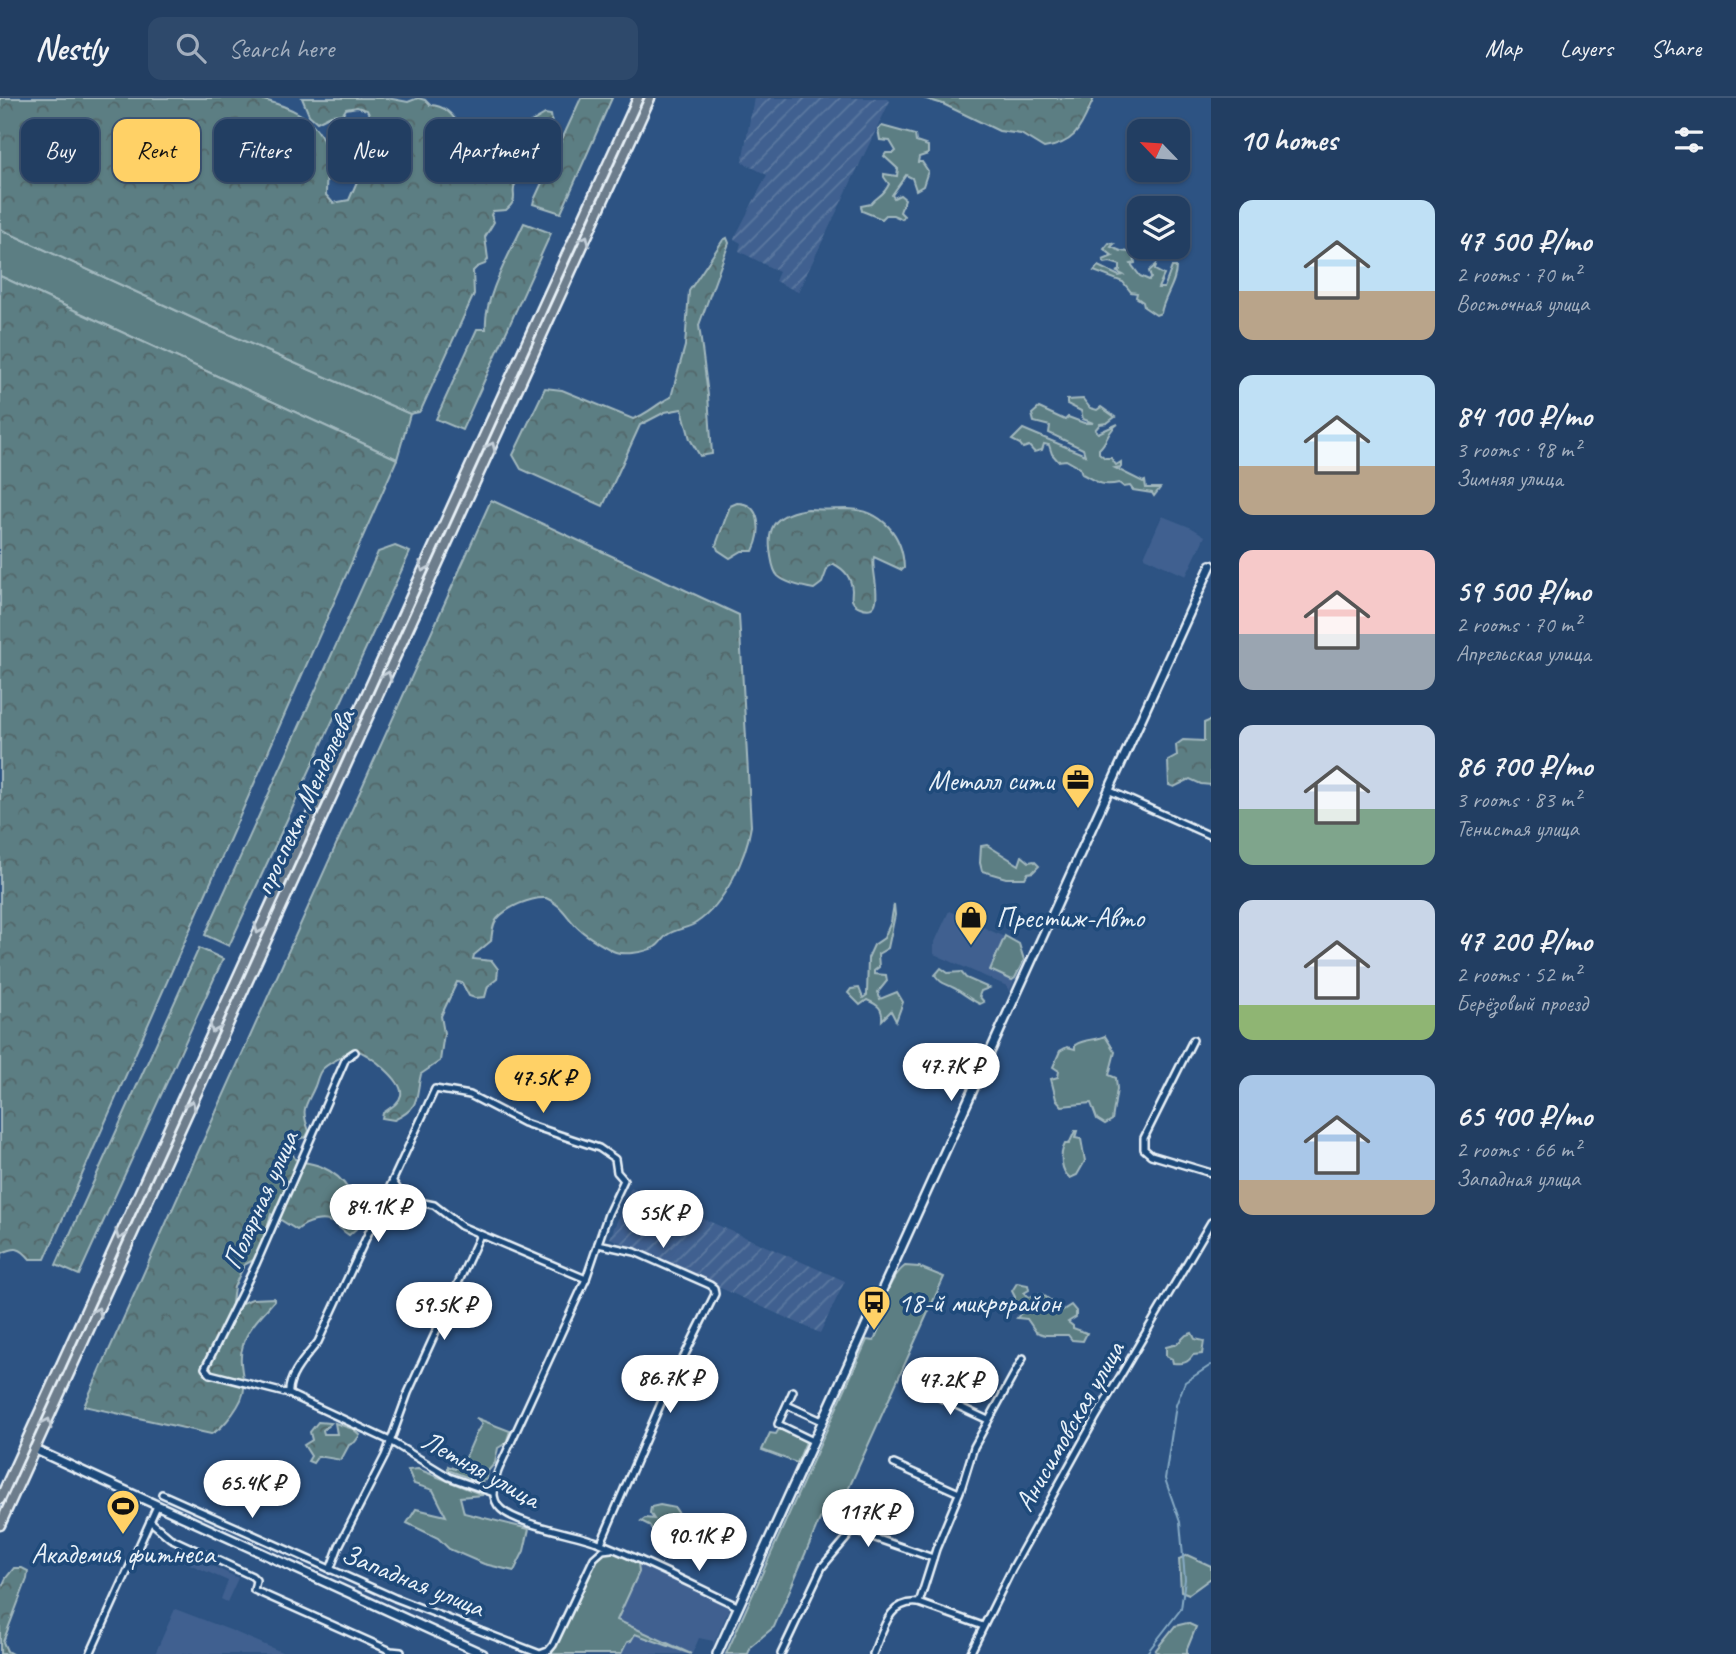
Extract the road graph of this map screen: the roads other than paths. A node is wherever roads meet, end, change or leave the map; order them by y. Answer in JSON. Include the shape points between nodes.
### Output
{"nodes":[{"id":1,"x":638,"y":98,"type":"edge"},
{"id":2,"x":650,"y":98,"type":"edge"},
{"id":3,"x":534,"y":326,"type":"junction"},
{"id":4,"x":544,"y":331,"type":"junction"},
{"id":5,"x":453,"y":505,"type":"junction"},
{"id":6,"x":463,"y":509,"type":"junction"},
{"id":7,"x":1211,"y":565,"type":"edge"},
{"id":8,"x":1108,"y":790,"type":"junction"},
{"id":9,"x":1211,"y":836,"type":"edge"},
{"id":10,"x":243,"y":966,"type":"junction"},
{"id":11,"x":253,"y":970,"type":"junction"},
{"id":12,"x":1193,"y":1040,"type":"dead end"},
{"id":13,"x":355,"y":1052,"type":"dead end"},
{"id":14,"x":1211,"y":1173,"type":"edge"},
{"id":15,"x":393,"y":1182,"type":"junction"},
{"id":16,"x":1211,"y":1222,"type":"edge"},
{"id":17,"x":480,"y":1235,"type":"junction"},
{"id":18,"x":598,"y":1244,"type":"junction"},
{"id":19,"x":586,"y":1279,"type":"junction"},
{"id":20,"x":1023,"y":1358,"type":"dead end"},
{"id":21,"x":205,"y":1368,"type":"joint"},
{"id":22,"x":924,"y":1390,"type":"dead end"},
{"id":23,"x":793,"y":1391,"type":"dead end"},
{"id":24,"x":289,"y":1394,"type":"junction"},
{"id":25,"x":787,"y":1405,"type":"junction"},
{"id":26,"x":988,"y":1420,"type":"junction"},
{"id":27,"x":822,"y":1421,"type":"junction"},
{"id":28,"x":390,"y":1441,"type":"junction"},
{"id":29,"x":813,"y":1441,"type":"junction"},
{"id":30,"x":34,"y":1449,"type":"junction"},
{"id":31,"x":894,"y":1464,"type":"dead end"},
{"id":32,"x":494,"y":1493,"type":"junction"},
{"id":33,"x":959,"y":1493,"type":"junction"},
{"id":34,"x":162,"y":1494,"type":"dead end"},
{"id":35,"x":0,"y":1499,"type":"edge"},
{"id":36,"x":157,"y":1506,"type":"junction"},
{"id":37,"x":150,"y":1521,"type":"junction"},
{"id":38,"x":0,"y":1525,"type":"edge"},
{"id":39,"x":601,"y":1543,"type":"junction"},
{"id":40,"x":612,"y":1548,"type":"junction"},
{"id":41,"x":933,"y":1558,"type":"junction"},
{"id":42,"x":330,"y":1570,"type":"junction"},
{"id":43,"x":919,"y":1603,"type":"junction"},
{"id":44,"x":739,"y":1606,"type":"junction"},
{"id":45,"x":983,"y":1626,"type":"junction"},
{"id":46,"x":90,"y":1654,"type":"edge"},
{"id":47,"x":400,"y":1654,"type":"edge"},
{"id":48,"x":482,"y":1654,"type":"edge"},
{"id":49,"x":718,"y":1654,"type":"edge"},
{"id":50,"x":781,"y":1654,"type":"edge"},
{"id":51,"x":873,"y":1654,"type":"edge"},
{"id":52,"x":970,"y":1654,"type":"edge"}],
"edges":[{"from":1,"to":3,"type":"main road","name":"проспект Менделеева"},
{"from":4,"to":2,"type":"main road","name":"проспект Менделеева","one_way":true},
{"from":3,"to":4,"type":"main road"},
{"from":3,"to":5,"type":"main road","name":"проспект Менделеева"},
{"from":6,"to":4,"type":"main road","name":"проспект Менделеева","one_way":true},
{"from":5,"to":6,"type":"main road"},
{"from":5,"to":10,"type":"main road","name":"проспект Менделеева","one_way":true},
{"from":11,"to":6,"type":"main road","name":"проспект Менделеева","one_way":true},
{"from":7,"to":8,"type":"main road"},
{"from":8,"to":9,"type":"street"},
{"from":8,"to":27,"type":"main road"},
{"from":10,"to":11,"type":"main road"},
{"from":10,"to":35,"type":"main road","name":"проспект Менделеева","one_way":true},
{"from":30,"to":11,"type":"main road","name":"проспект Менделеева","one_way":true},
{"from":12,"to":14,"type":"street","via":[[1144,1138],[1143,1149]]},
{"from":13,"to":21,"type":"street","name":"Полярная улица","via":[[346,1058]]},
{"from":15,"to":17,"type":"street","via":[[404,1197],[434,1205]]},
{"from":15,"to":18,"type":"street","via":[[435,1089],[470,1095],[524,1123],[615,1159],[624,1180]]},
{"from":15,"to":24,"type":"street","via":[[318,1342],[289,1386]]},
{"from":16,"to":45,"type":"street","name":"Анисимовская улица","via":[[1095,1419]]},
{"from":17,"to":19,"type":"street"},
{"from":17,"to":28,"type":"street"},
{"from":18,"to":19,"type":"street"},
{"from":18,"to":39,"type":"street","via":[[635,1252],[714,1288],[715,1294]]},
{"from":19,"to":32,"type":"street","via":[[501,1464]]},
{"from":20,"to":26,"type":"street"},
{"from":21,"to":24,"type":"street","name":"Летняя улица","via":[[210,1374]]},
{"from":22,"to":26,"type":"street"},
{"from":23,"to":25,"type":"street"},
{"from":24,"to":28,"type":"street","name":"Летняя улица"},
{"from":25,"to":27,"type":"street"},
{"from":25,"to":29,"type":"street","via":[[778,1424]]},
{"from":26,"to":33,"type":"street"},
{"from":27,"to":29,"type":"main road"},
{"from":28,"to":32,"type":"street","name":"Летняя улица","via":[[449,1477]]},
{"from":28,"to":42,"type":"street"},
{"from":29,"to":44,"type":"main road"},
{"from":30,"to":36,"type":"main road"},
{"from":30,"to":38,"type":"main road","name":"проспект Менделеева"},
{"from":31,"to":33,"type":"street"},
{"from":32,"to":39,"type":"street","name":"Летняя улица","via":[[499,1508],[515,1518]]},
{"from":33,"to":41,"type":"street"},
{"from":34,"to":42,"type":"street","name":"Западная улица"},
{"from":36,"to":37,"type":"street"},
{"from":36,"to":48,"type":"main road"},
{"from":37,"to":46,"type":"street"},
{"from":37,"to":47,"type":"street","via":[[170,1538],[252,1576],[254,1590]]},
{"from":39,"to":40,"type":"street","name":"Летняя улица"},
{"from":40,"to":42,"type":"street","name":"Западная улица","via":[[594,1558],[544,1654]]},
{"from":40,"to":44,"type":"street","name":"Летняя улица"},
{"from":41,"to":43,"type":"street"},
{"from":41,"to":50,"type":"street","via":[[855,1532],[847,1536],[815,1581]]},
{"from":43,"to":45,"type":"street"},
{"from":43,"to":51,"type":"street","via":[[897,1606]]},
{"from":44,"to":49,"type":"main road"},
{"from":45,"to":52,"type":"street","name":"Анисимовская улица"}]}
